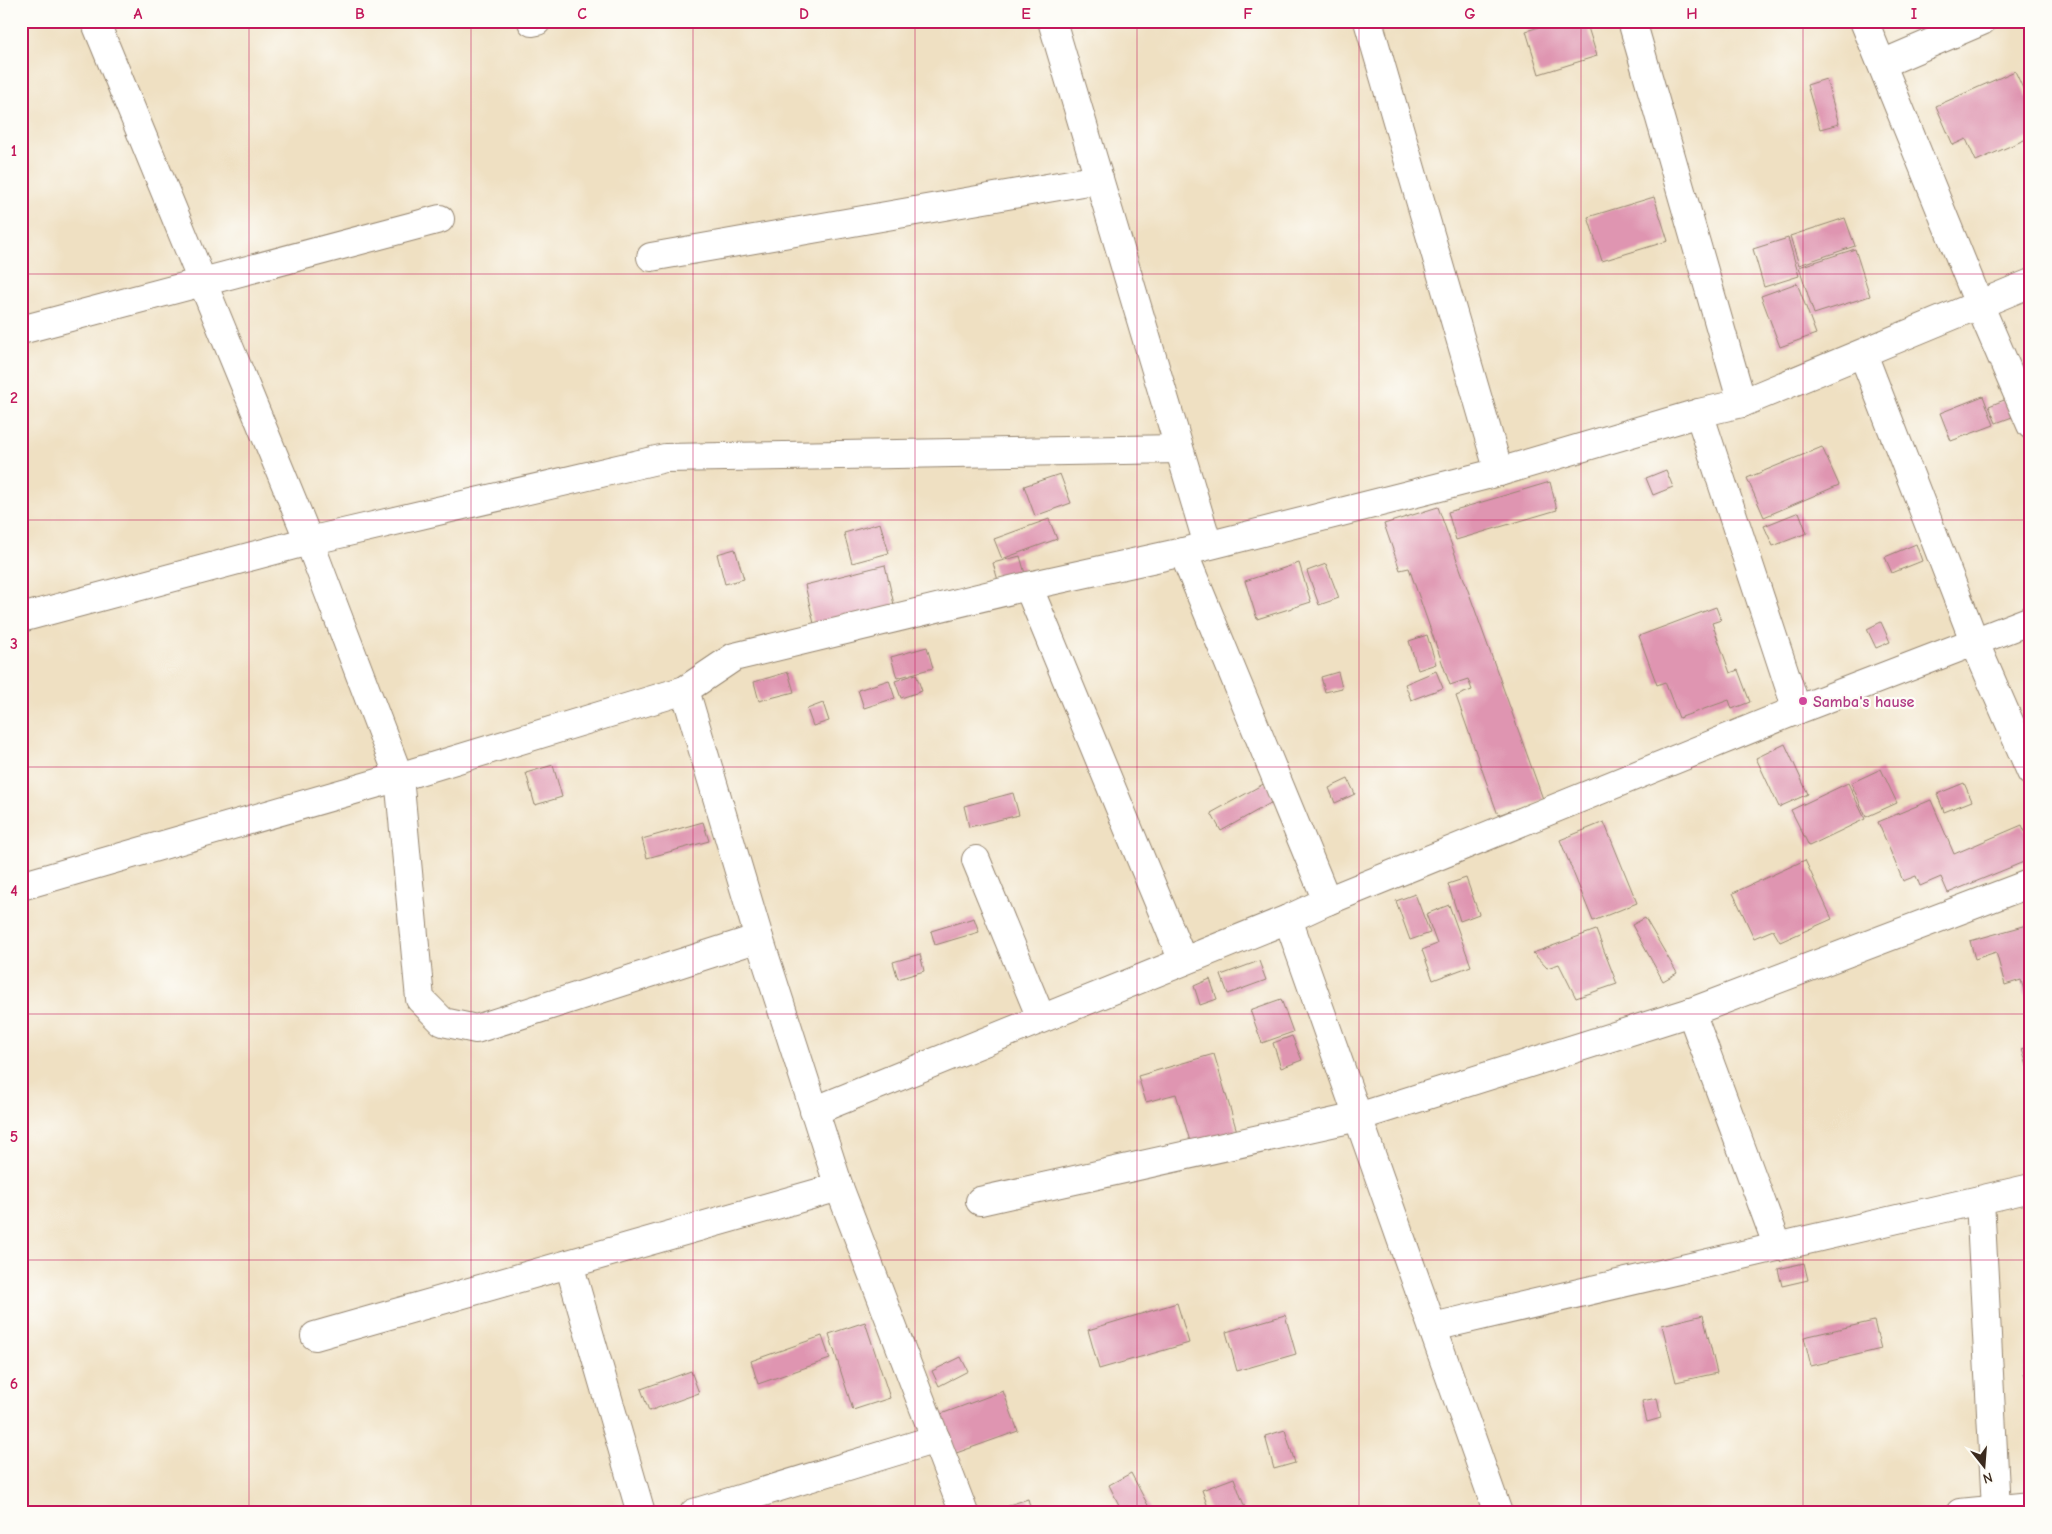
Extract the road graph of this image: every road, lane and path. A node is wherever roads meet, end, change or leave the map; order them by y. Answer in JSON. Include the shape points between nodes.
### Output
{"nodes":[{"id":1,"x":95,"y":21,"type":"edge"},
{"id":2,"x":1052,"y":21,"type":"edge"},
{"id":3,"x":1368,"y":21,"type":"edge"},
{"id":4,"x":1632,"y":21,"type":"edge"},
{"id":5,"x":1864,"y":21,"type":"edge"},
{"id":6,"x":1982,"y":21,"type":"edge"},
{"id":7,"x":1882,"y":64,"type":"junction"},
{"id":8,"x":1099,"y":179,"type":"junction"},
{"id":9,"x":440,"y":219,"type":"dead end"},
{"id":10,"x":651,"y":257,"type":"dead end"},
{"id":11,"x":202,"y":282,"type":"junction"},
{"id":12,"x":2031,"y":283,"type":"edge"},
{"id":13,"x":1979,"y":304,"type":"junction"},
{"id":14,"x":21,"y":330,"type":"edge"},
{"id":15,"x":1863,"y":354,"type":"junction"},
{"id":16,"x":1742,"y":403,"type":"junction"},
{"id":17,"x":1698,"y":413,"type":"junction"},
{"id":18,"x":2031,"y":425,"type":"edge"},
{"id":19,"x":1179,"y":449,"type":"junction"},
{"id":20,"x":1499,"y":472,"type":"junction"},
{"id":21,"x":309,"y":541,"type":"junction"},
{"id":22,"x":1208,"y":544,"type":"junction"},
{"id":23,"x":1183,"y":552,"type":"junction"},
{"id":24,"x":1028,"y":586,"type":"junction"},
{"id":25,"x":21,"y":618,"type":"edge"},
{"id":26,"x":2031,"y":620,"type":"edge"},
{"id":27,"x":1975,"y":643,"type":"junction"},
{"id":28,"x":685,"y":690,"type":"junction"},
{"id":29,"x":1797,"y":710,"type":"junction"},
{"id":30,"x":2031,"y":772,"type":"edge"},
{"id":31,"x":399,"y":777,"type":"junction"},
{"id":32,"x":976,"y":860,"type":"dead end"},
{"id":33,"x":2031,"y":883,"type":"edge"},
{"id":34,"x":21,"y":886,"type":"edge"},
{"id":35,"x":1327,"y":901,"type":"junction"},
{"id":36,"x":1288,"y":919,"type":"junction"},
{"id":37,"x":759,"y":938,"type":"junction"},
{"id":38,"x":1183,"y":961,"type":"junction"},
{"id":39,"x":1691,"y":1012,"type":"junction"},
{"id":40,"x":1041,"y":1018,"type":"junction"},
{"id":41,"x":814,"y":1111,"type":"junction"},
{"id":42,"x":1358,"y":1117,"type":"junction"},
{"id":43,"x":839,"y":1187,"type":"junction"},
{"id":44,"x":2031,"y":1188,"type":"edge"},
{"id":45,"x":1980,"y":1200,"type":"junction"},
{"id":46,"x":980,"y":1201,"type":"dead end"},
{"id":47,"x":1778,"y":1247,"type":"junction"},
{"id":48,"x":569,"y":1264,"type":"junction"},
{"id":49,"x":1433,"y":1328,"type":"junction"},
{"id":50,"x":316,"y":1336,"type":"dead end"},
{"id":51,"x":936,"y":1440,"type":"junction"},
{"id":52,"x":2031,"y":1506,"type":"edge"},
{"id":53,"x":1996,"y":1509,"type":"junction"},
{"id":54,"x":641,"y":1513,"type":"edge"},
{"id":55,"x":694,"y":1513,"type":"edge"},
{"id":56,"x":964,"y":1513,"type":"edge"},
{"id":57,"x":1498,"y":1513,"type":"edge"},
{"id":58,"x":1960,"y":1513,"type":"edge"}],
"edges":[{"from":1,"to":11,"type":"street"},
{"from":2,"to":8,"type":"street"},
{"from":3,"to":20,"type":"street"},
{"from":4,"to":16,"type":"street"},
{"from":5,"to":7,"type":"street"},
{"from":6,"to":7,"type":"street"},
{"from":7,"to":13,"type":"street"},
{"from":8,"to":10,"type":"street"},
{"from":8,"to":19,"type":"street"},
{"from":9,"to":11,"type":"street"},
{"from":11,"to":14,"type":"street"},
{"from":11,"to":21,"type":"street"},
{"from":12,"to":13,"type":"street"},
{"from":13,"to":15,"type":"street"},
{"from":13,"to":18,"type":"street"},
{"from":15,"to":16,"type":"street"},
{"from":15,"to":27,"type":"street"},
{"from":16,"to":17,"type":"street"},
{"from":17,"to":20,"type":"street"},
{"from":17,"to":29,"type":"street"},
{"from":19,"to":21,"type":"street","via":[[665,458]]},
{"from":19,"to":22,"type":"street"},
{"from":20,"to":22,"type":"street"},
{"from":21,"to":25,"type":"street"},
{"from":21,"to":31,"type":"street"},
{"from":22,"to":23,"type":"street"},
{"from":23,"to":24,"type":"street"},
{"from":23,"to":35,"type":"street"},
{"from":24,"to":28,"type":"street","via":[[734,657]]},
{"from":24,"to":38,"type":"street"},
{"from":26,"to":27,"type":"street"},
{"from":27,"to":29,"type":"street"},
{"from":27,"to":30,"type":"street"},
{"from":28,"to":31,"type":"street"},
{"from":28,"to":37,"type":"street"},
{"from":29,"to":35,"type":"street"},
{"from":31,"to":34,"type":"street"},
{"from":31,"to":37,"type":"street","via":[[420,1000],[443,1022],[476,1028]]},
{"from":32,"to":40,"type":"street"},
{"from":33,"to":39,"type":"street"},
{"from":35,"to":36,"type":"street"},
{"from":36,"to":38,"type":"street"},
{"from":36,"to":42,"type":"street"},
{"from":37,"to":41,"type":"street"},
{"from":38,"to":40,"type":"street"},
{"from":39,"to":42,"type":"street"},
{"from":39,"to":47,"type":"street"},
{"from":40,"to":41,"type":"street"},
{"from":41,"to":43,"type":"street"},
{"from":42,"to":46,"type":"street"},
{"from":42,"to":49,"type":"street"},
{"from":43,"to":48,"type":"street"},
{"from":43,"to":51,"type":"street"},
{"from":44,"to":45,"type":"street"},
{"from":45,"to":47,"type":"street"},
{"from":45,"to":53,"type":"street"},
{"from":47,"to":49,"type":"street"},
{"from":48,"to":50,"type":"street"},
{"from":48,"to":54,"type":"street"},
{"from":49,"to":57,"type":"street"},
{"from":51,"to":55,"type":"street"},
{"from":51,"to":56,"type":"street"},
{"from":52,"to":53,"type":"street"},
{"from":53,"to":58,"type":"street"}]}
